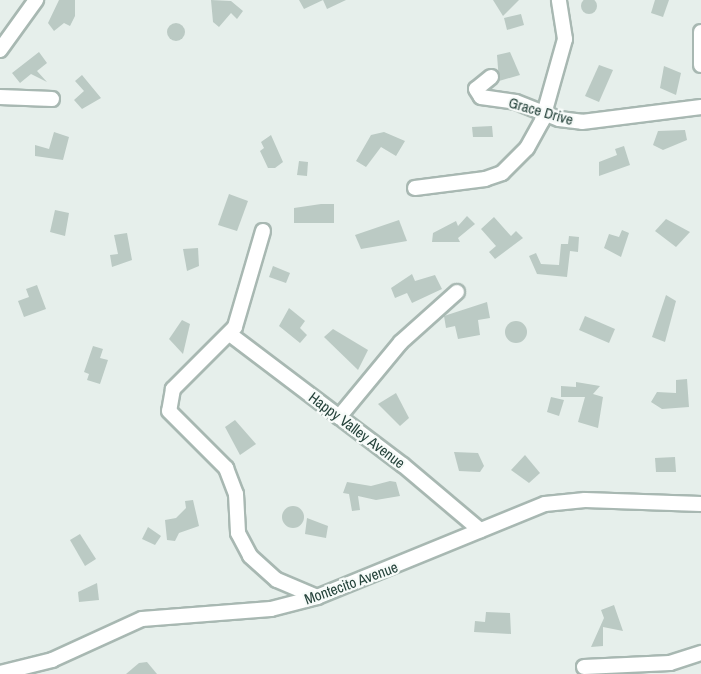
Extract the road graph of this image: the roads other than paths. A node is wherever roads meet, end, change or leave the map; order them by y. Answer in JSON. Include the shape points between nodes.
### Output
{"nodes":[{"id":1,"x":36,"y":0,"type":"edge"},
{"id":2,"x":559,"y":0,"type":"edge"},
{"id":3,"x":701,"y":32,"type":"edge"},
{"id":4,"x":0,"y":50,"type":"edge"},
{"id":5,"x":701,"y":65,"type":"edge"},
{"id":6,"x":491,"y":77,"type":"dead end"},
{"id":7,"x":0,"y":97,"type":"edge"},
{"id":8,"x":52,"y":99,"type":"dead end"},
{"id":9,"x":701,"y":107,"type":"edge"},
{"id":10,"x":544,"y":115,"type":"junction"},
{"id":11,"x":415,"y":188,"type":"dead end"},
{"id":12,"x":264,"y":231,"type":"dead end"},
{"id":13,"x":457,"y":292,"type":"dead end"},
{"id":14,"x":231,"y":334,"type":"junction"},
{"id":15,"x":339,"y":417,"type":"junction"},
{"id":16,"x":701,"y":504,"type":"edge"},
{"id":17,"x":480,"y":530,"type":"junction"},
{"id":18,"x":317,"y":597,"type":"junction"},
{"id":19,"x":701,"y":653,"type":"edge"},
{"id":20,"x":584,"y":667,"type":"dead end"},
{"id":21,"x":0,"y":673,"type":"edge"}],
"edges":[{"from":1,"to":4,"type":"street"},
{"from":2,"to":10,"type":"street","via":[[565,39]]},
{"from":3,"to":5,"type":"street"},
{"from":6,"to":10,"type":"street","name":"Grace Drive","via":[[476,89],[482,97],[516,102]]},
{"from":7,"to":8,"type":"street"},
{"from":9,"to":10,"type":"street","name":"Grace Drive","via":[[582,123]]},
{"from":10,"to":11,"type":"street","via":[[527,148],[501,173],[474,182]]},
{"from":12,"to":14,"type":"street","via":[[256,269]]},
{"from":13,"to":15,"type":"street","via":[[401,342]]},
{"from":14,"to":15,"type":"street","name":"Happy Valley Avenue"},
{"from":14,"to":18,"type":"street","via":[[173,389],[169,411],[226,468],[236,494],[238,533],[250,556],[277,580]]},
{"from":15,"to":17,"type":"street","name":"Happy Valley Avenue"},
{"from":16,"to":17,"type":"street","name":"Montecito Avenue","via":[[557,502]]},
{"from":17,"to":18,"type":"street","name":"Montecito Avenue"},
{"from":18,"to":21,"type":"street","name":"Montecito Avenue","via":[[272,609],[142,619],[52,660]]},
{"from":19,"to":20,"type":"street","via":[[670,663]]}]}
